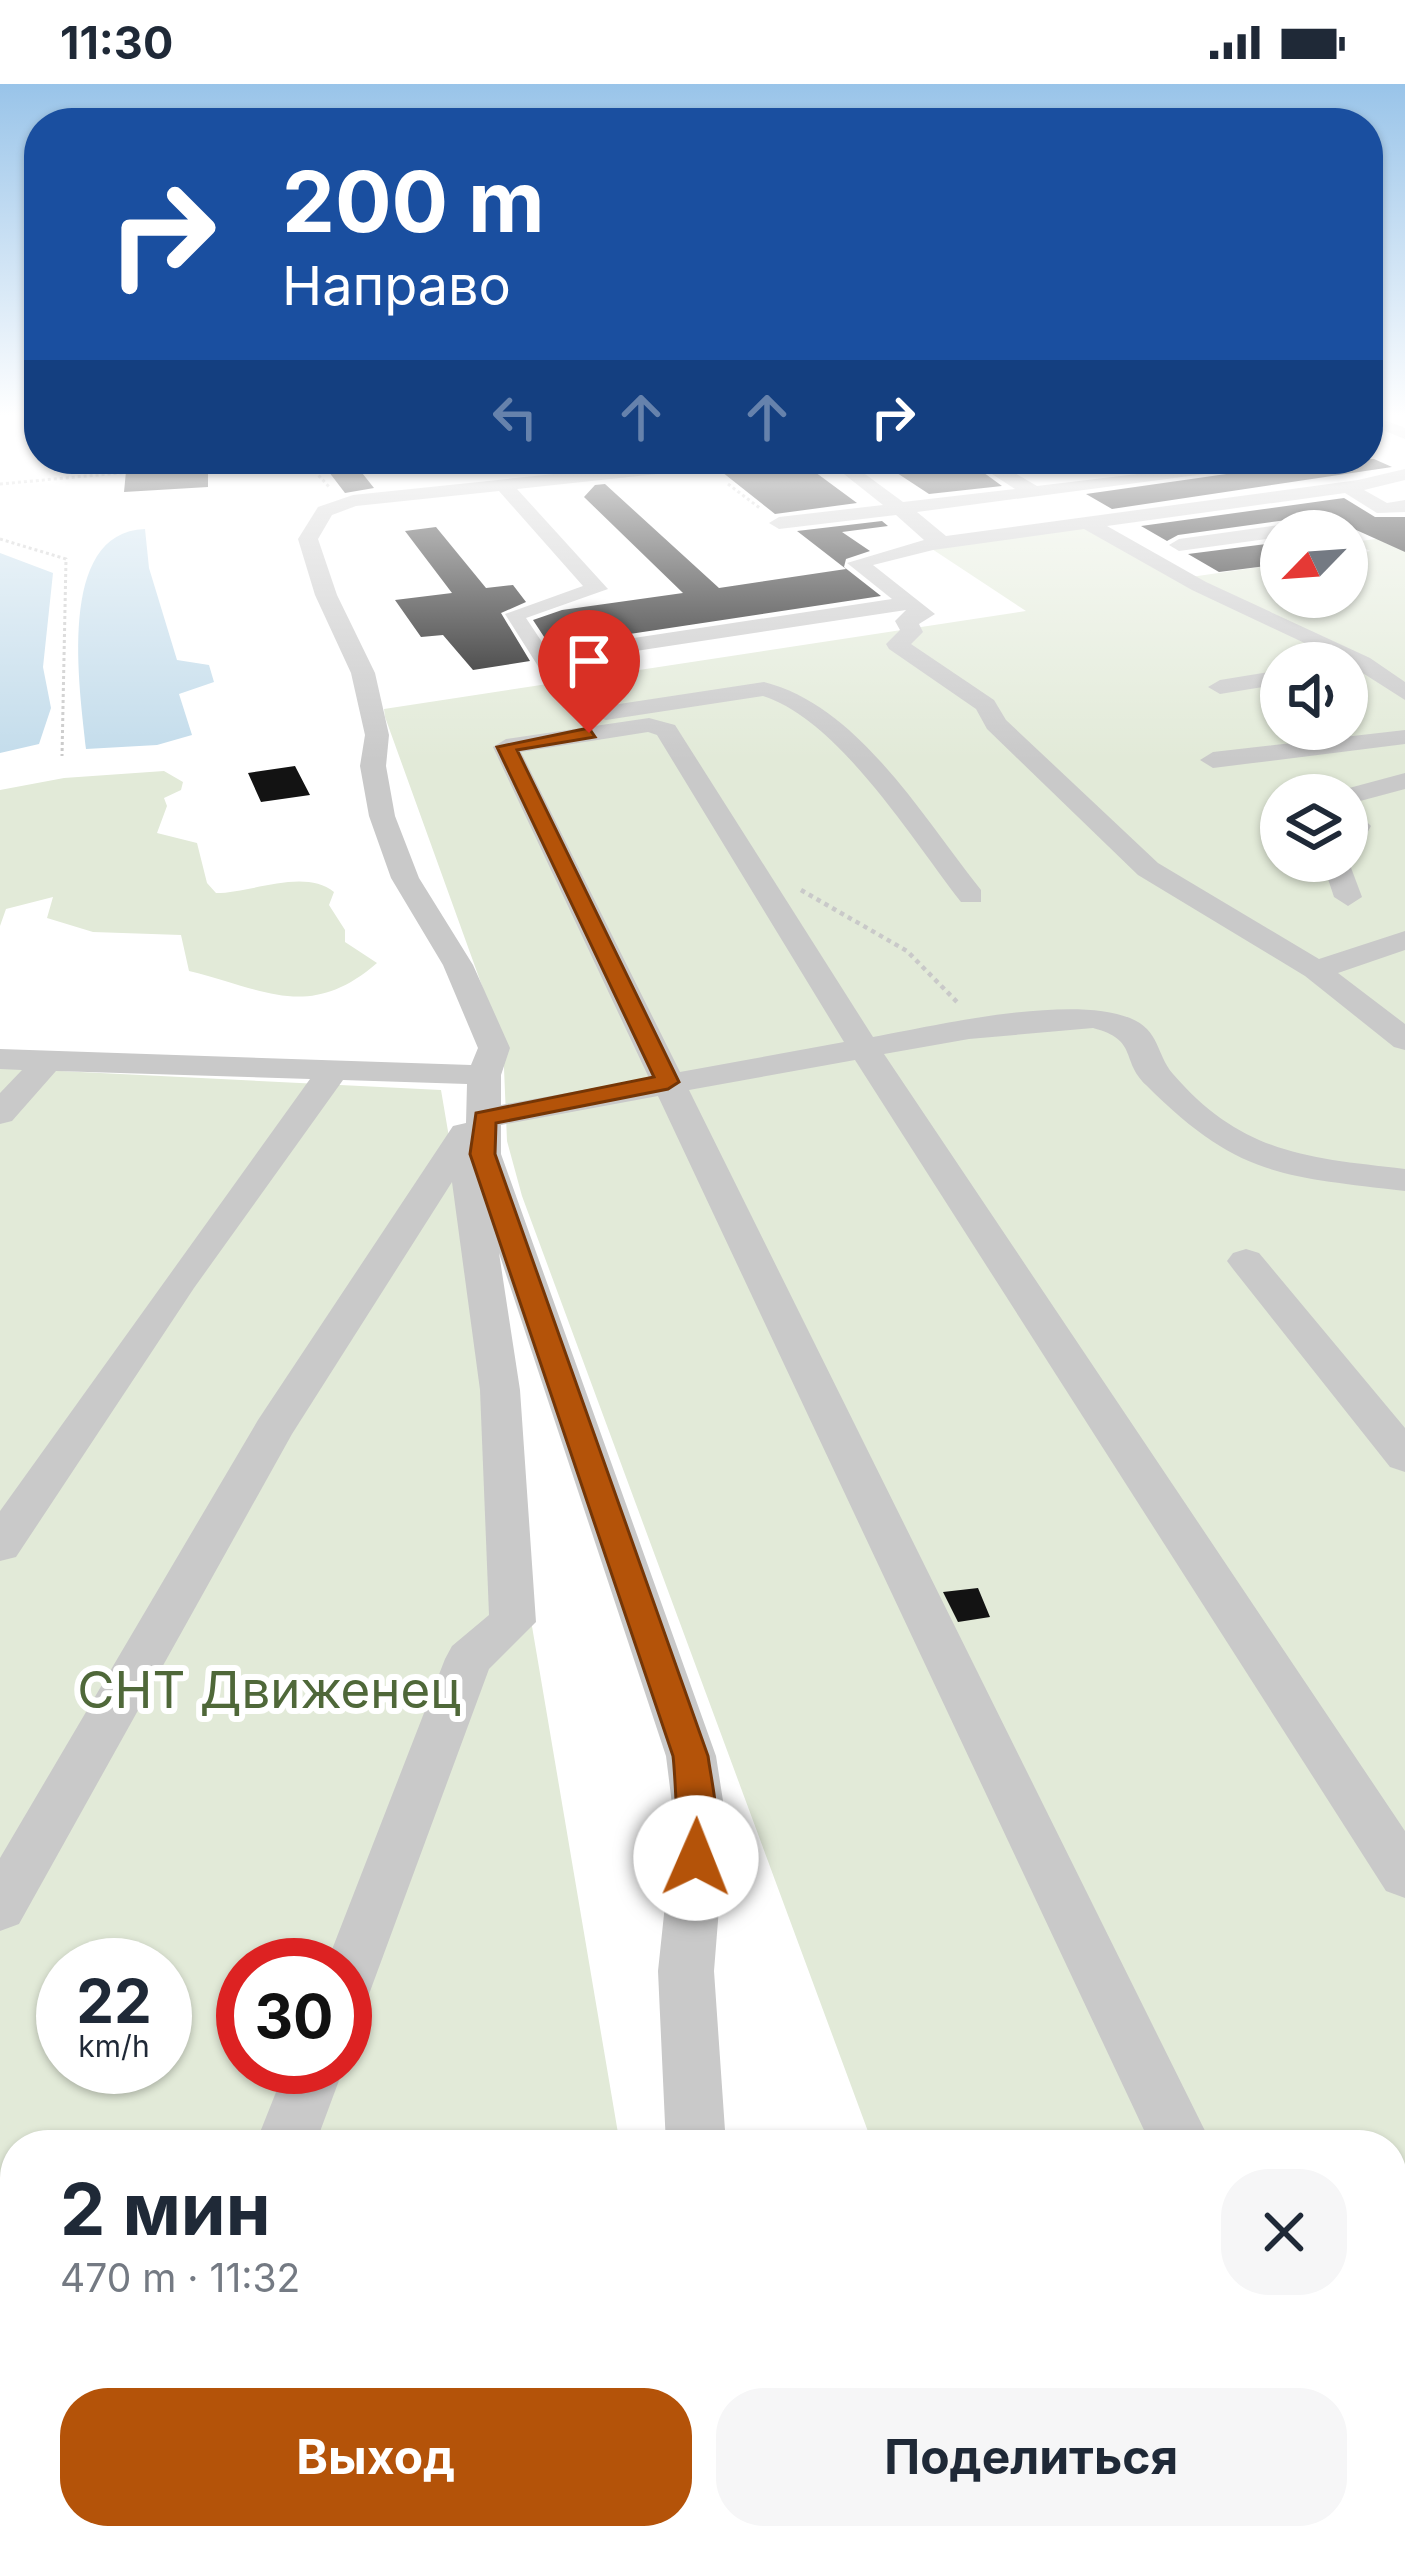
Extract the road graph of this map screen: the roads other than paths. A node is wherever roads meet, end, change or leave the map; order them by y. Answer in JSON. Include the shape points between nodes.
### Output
{"nodes":[{"id":1,"x":314,"y":529,"type":"edge"},
{"id":2,"x":550,"y":529,"type":"edge"},
{"id":3,"x":928,"y":529,"type":"edge"},
{"id":4,"x":1050,"y":529,"type":"edge"},
{"id":5,"x":1099,"y":529,"type":"edge"},
{"id":6,"x":1260,"y":536,"type":"edge"},
{"id":7,"x":932,"y":544,"type":"junction"},
{"id":8,"x":1179,"y":545,"type":"dead end"},
{"id":9,"x":1260,"y":555,"type":"edge"},
{"id":10,"x":1207,"y":562,"type":"dead end"},
{"id":11,"x":911,"y":603,"type":"junction"},
{"id":12,"x":1310,"y":642,"type":"edge"},
{"id":13,"x":1405,"y":656,"type":"edge"},
{"id":14,"x":545,"y":658,"type":"junction"},
{"id":15,"x":1368,"y":662,"type":"edge"},
{"id":16,"x":1368,"y":672,"type":"edge"},
{"id":17,"x":1260,"y":680,"type":"edge"},
{"id":18,"x":1220,"y":687,"type":"dead end"},
{"id":19,"x":1405,"y":693,"type":"edge"},
{"id":20,"x":582,"y":720,"type":"junction"},
{"id":21,"x":1405,"y":736,"type":"edge"},
{"id":22,"x":1213,"y":760,"type":"dead end"},
{"id":23,"x":1405,"y":782,"type":"edge"},
{"id":24,"x":1368,"y":792,"type":"edge"},
{"id":25,"x":1343,"y":882,"type":"edge"},
{"id":26,"x":971,"y":896,"type":"dead end"},
{"id":27,"x":1348,"y":897,"type":"dead end"},
{"id":28,"x":1405,"y":940,"type":"edge"},
{"id":29,"x":1316,"y":970,"type":"junction"},
{"id":30,"x":1405,"y":1040,"type":"edge"},
{"id":31,"x":866,"y":1051,"type":"junction"},
{"id":32,"x":0,"y":1059,"type":"edge"},
{"id":33,"x":48,"y":1060,"type":"junction"},
{"id":34,"x":334,"y":1070,"type":"junction"},
{"id":35,"x":668,"y":1082,"type":"junction"},
{"id":36,"x":475,"y":1100,"type":"junction"},
{"id":37,"x":0,"y":1114,"type":"edge"},
{"id":38,"x":1405,"y":1180,"type":"edge"},
{"id":39,"x":1246,"y":1261,"type":"dead end"},
{"id":40,"x":1405,"y":1457,"type":"edge"},
{"id":41,"x":0,"y":1545,"type":"edge"},
{"id":42,"x":1405,"y":1874,"type":"edge"},
{"id":43,"x":0,"y":1907,"type":"edge"},
{"id":44,"x":364,"y":1938,"type":"edge"},
{"id":45,"x":305,"y":2094,"type":"edge"},
{"id":46,"x":291,"y":2130,"type":"edge"},
{"id":47,"x":695,"y":2130,"type":"edge"},
{"id":48,"x":1175,"y":2130,"type":"edge"}],
"edges":[{"from":1,"to":36,"type":"street","via":[[308,539],[326,595],[363,673],[377,735],[376,783],[398,857],[494,1048]]},
{"from":2,"to":14,"type":"street","via":[[597,589],[516,614]]},
{"from":3,"to":7,"type":"street"},
{"from":4,"to":7,"type":"street"},
{"from":5,"to":12,"type":"street"},
{"from":6,"to":8,"type":"street"},
{"from":7,"to":11,"type":"street","via":[[856,562]]},
{"from":9,"to":10,"type":"street"},
{"from":11,"to":14,"type":"street"},
{"from":11,"to":29,"type":"street","via":[[924,614],[906,621],[912,632],[897,644],[986,705],[996,724],[1148,869]]},
{"from":13,"to":15,"type":"street"},
{"from":14,"to":20,"type":"street"},
{"from":16,"to":19,"type":"street"},
{"from":17,"to":18,"type":"street"},
{"from":20,"to":26,"type":"street","via":[[764,689],[785,693],[820,714]]},
{"from":20,"to":31,"type":"street","via":[[666,730]]},
{"from":20,"to":35,"type":"street","via":[[506,747]]},
{"from":21,"to":22,"type":"street"},
{"from":23,"to":24,"type":"street"},
{"from":25,"to":27,"type":"street"},
{"from":28,"to":29,"type":"street"},
{"from":29,"to":30,"type":"street"},
{"from":31,"to":35,"type":"street"},
{"from":31,"to":38,"type":"street","via":[[954,1032],[1094,1018],[1123,1026],[1145,1045],[1154,1076],[1229,1139],[1282,1166]]},
{"from":31,"to":42,"type":"street"},
{"from":32,"to":33,"type":"street"},
{"from":33,"to":34,"type":"street"},
{"from":33,"to":37,"type":"street"},
{"from":34,"to":36,"type":"street"},
{"from":34,"to":41,"type":"street"},
{"from":35,"to":36,"type":"street"},
{"from":35,"to":48,"type":"street"},
{"from":36,"to":43,"type":"street","via":[[272,1430]]},
{"from":36,"to":44,"type":"street","via":[[465,1168],[500,1390],[512,1622],[470,1659]]},
{"from":36,"to":47,"type":"street","via":[[483,1154],[691,1756],[700,1820],[686,1971]]},
{"from":39,"to":40,"type":"street"},
{"from":45,"to":46,"type":"street"}]}
